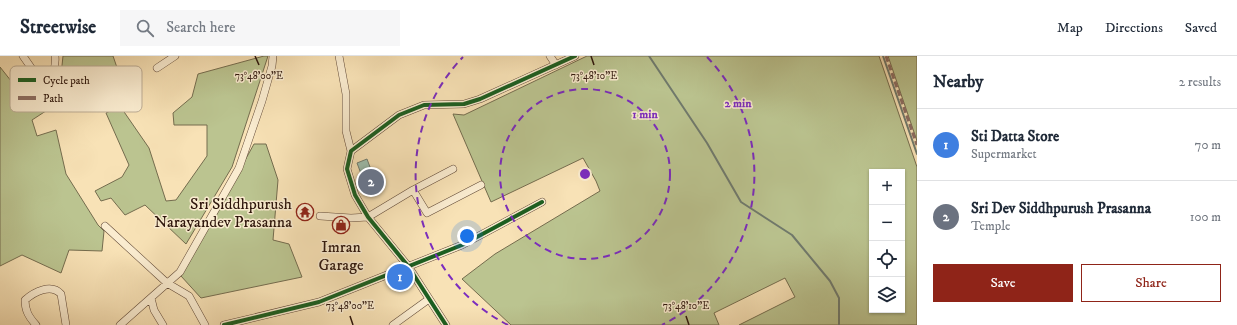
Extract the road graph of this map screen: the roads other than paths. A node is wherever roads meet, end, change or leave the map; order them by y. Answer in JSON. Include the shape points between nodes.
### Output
{"nodes":[{"id":1,"x":23,"y":56,"type":"edge"},
{"id":2,"x":55,"y":56,"type":"edge"},
{"id":3,"x":175,"y":56,"type":"edge"},
{"id":4,"x":272,"y":56,"type":"edge"},
{"id":5,"x":339,"y":56,"type":"edge"},
{"id":6,"x":550,"y":56,"type":"edge"},
{"id":7,"x":575,"y":56,"type":"edge"},
{"id":8,"x":556,"y":65,"type":"junction"},
{"id":9,"x":30,"y":66,"type":"edge"},
{"id":10,"x":55,"y":66,"type":"edge"},
{"id":11,"x":157,"y":68,"type":"dead end"},
{"id":12,"x":351,"y":151,"type":"junction"},
{"id":13,"x":452,"y":169,"type":"dead end"},
{"id":14,"x":481,"y":185,"type":"dead end"},
{"id":15,"x":413,"y":190,"type":"junction"},
{"id":16,"x":542,"y":202,"type":"dead end"},
{"id":17,"x":320,"y":216,"type":"dead end"},
{"id":18,"x":368,"y":217,"type":"junction"},
{"id":19,"x":105,"y":226,"type":"dead end"},
{"id":20,"x":408,"y":266,"type":"junction"},
{"id":21,"x":167,"y":283,"type":"junction"},
{"id":22,"x":151,"y":298,"type":"junction"},
{"id":23,"x":429,"y":299,"type":"junction"},
{"id":24,"x":36,"y":325,"type":"edge"},
{"id":25,"x":66,"y":325,"type":"edge"},
{"id":26,"x":120,"y":325,"type":"edge"},
{"id":27,"x":163,"y":325,"type":"edge"},
{"id":28,"x":205,"y":325,"type":"edge"},
{"id":29,"x":224,"y":325,"type":"edge"},
{"id":30,"x":393,"y":325,"type":"edge"},
{"id":31,"x":446,"y":325,"type":"edge"}],
"edges":[{"from":1,"to":9,"type":"street"},
{"from":2,"to":10,"type":"street"},
{"from":3,"to":11,"type":"street"},
{"from":4,"to":21,"type":"street","via":[[272,66],[262,101],[239,168],[180,272]]},
{"from":5,"to":12,"type":"street","via":[[346,94],[346,131]]},
{"from":6,"to":8,"type":"street"},
{"from":7,"to":8,"type":"street"},
{"from":8,"to":12,"type":"street","via":[[480,99],[464,104],[424,105],[399,115]]},
{"from":12,"to":18,"type":"street","via":[[347,169],[355,195]]},
{"from":13,"to":15,"type":"street"},
{"from":14,"to":15,"type":"street","via":[[427,213]]},
{"from":15,"to":18,"type":"street"},
{"from":16,"to":20,"type":"street","via":[[462,245]]},
{"from":17,"to":18,"type":"street"},
{"from":18,"to":20,"type":"street"},
{"from":19,"to":21,"type":"street"},
{"from":20,"to":23,"type":"street"},
{"from":20,"to":29,"type":"street","via":[[319,302]]},
{"from":21,"to":22,"type":"street"},
{"from":21,"to":28,"type":"street","via":[[189,296]]},
{"from":22,"to":26,"type":"street"},
{"from":22,"to":27,"type":"street","via":[[154,310]]},
{"from":23,"to":30,"type":"street"},
{"from":23,"to":31,"type":"street"},
{"from":24,"to":25,"type":"street","via":[[25,309],[25,300],[47,289],[54,289],[61,294]]}]}
